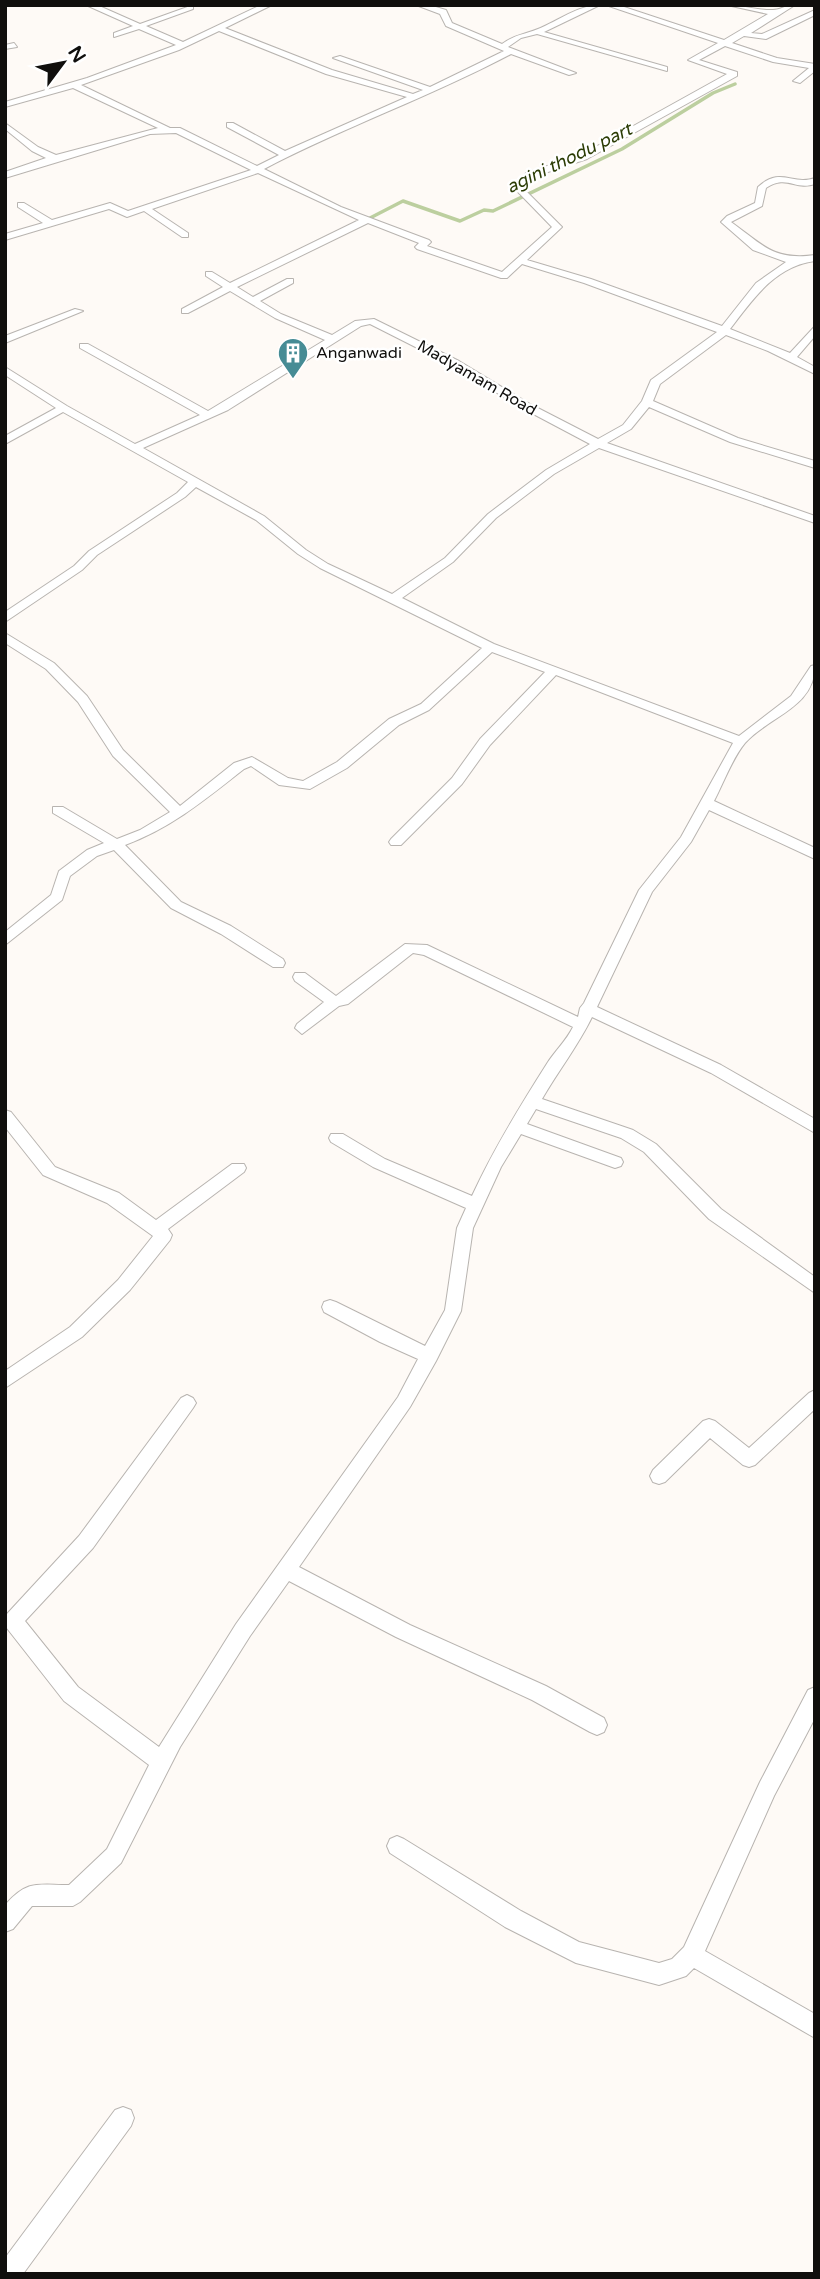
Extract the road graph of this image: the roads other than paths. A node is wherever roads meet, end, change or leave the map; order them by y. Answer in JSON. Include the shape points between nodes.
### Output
{"nodes":[{"id":1,"x":90,"y":5,"type":"edge"},
{"id":2,"x":268,"y":5,"type":"edge"},
{"id":3,"x":420,"y":5,"type":"edge"},
{"id":4,"x":596,"y":5,"type":"edge"},
{"id":5,"x":610,"y":5,"type":"edge"},
{"id":6,"x":731,"y":5,"type":"edge"},
{"id":7,"x":791,"y":5,"type":"edge"},
{"id":8,"x":190,"y":7,"type":"edge"},
{"id":9,"x":815,"y":12,"type":"edge"},
{"id":10,"x":775,"y":13,"type":"junction"},
{"id":11,"x":138,"y":25,"type":"junction"},
{"id":12,"x":218,"y":28,"type":"junction"},
{"id":13,"x":537,"y":32,"type":"junction"},
{"id":14,"x":744,"y":34,"type":"junction"},
{"id":15,"x":117,"y":35,"type":"dead end"},
{"id":16,"x":727,"y":42,"type":"junction"},
{"id":17,"x":183,"y":45,"type":"junction"},
{"id":18,"x":506,"y":49,"type":"junction"},
{"id":19,"x":337,"y":58,"type":"dead end"},
{"id":20,"x":815,"y":66,"type":"edge"},
{"id":21,"x":664,"y":69,"type":"dead end"},
{"id":22,"x":572,"y":73,"type":"dead end"},
{"id":23,"x":797,"y":82,"type":"dead end"},
{"id":24,"x":75,"y":85,"type":"junction"},
{"id":25,"x":429,"y":89,"type":"junction"},
{"id":26,"x":414,"y":97,"type":"junction"},
{"id":27,"x":5,"y":105,"type":"edge"},
{"id":28,"x":5,"y":125,"type":"edge"},
{"id":29,"x":230,"y":125,"type":"dead end"},
{"id":30,"x":168,"y":129,"type":"junction"},
{"id":31,"x":20,"y":139,"type":"junction"},
{"id":32,"x":5,"y":144,"type":"edge"},
{"id":33,"x":284,"y":154,"type":"junction"},
{"id":34,"x":56,"y":158,"type":"junction"},
{"id":35,"x":257,"y":167,"type":"junction"},
{"id":36,"x":5,"y":175,"type":"edge"},
{"id":37,"x":813,"y":184,"type":"edge"},
{"id":38,"x":21,"y":205,"type":"dead end"},
{"id":39,"x":145,"y":208,"type":"junction"},
{"id":40,"x":368,"y":220,"type":"junction"},
{"id":41,"x":50,"y":223,"type":"junction"},
{"id":42,"x":186,"y":235,"type":"dead end"},
{"id":43,"x":5,"y":237,"type":"edge"},
{"id":44,"x":815,"y":258,"type":"edge"},
{"id":45,"x":521,"y":261,"type":"junction"},
{"id":46,"x":793,"y":261,"type":"junction"},
{"id":47,"x":209,"y":274,"type":"dead end"},
{"id":48,"x":290,"y":281,"type":"dead end"},
{"id":49,"x":232,"y":287,"type":"junction"},
{"id":50,"x":253,"y":300,"type":"junction"},
{"id":51,"x":78,"y":311,"type":"dead end"},
{"id":52,"x":186,"y":311,"type":"dead end"},
{"id":53,"x":815,"y":329,"type":"edge"},
{"id":54,"x":722,"y":330,"type":"junction"},
{"id":55,"x":332,"y":339,"type":"junction"},
{"id":56,"x":5,"y":340,"type":"edge"},
{"id":57,"x":84,"y":346,"type":"dead end"},
{"id":58,"x":792,"y":357,"type":"junction"},
{"id":59,"x":5,"y":370,"type":"edge"},
{"id":60,"x":815,"y":371,"type":"edge"},
{"id":61,"x":647,"y":402,"type":"junction"},
{"id":62,"x":63,"y":408,"type":"junction"},
{"id":63,"x":209,"y":415,"type":"junction"},
{"id":64,"x":5,"y":441,"type":"edge"},
{"id":65,"x":599,"y":444,"type":"junction"},
{"id":66,"x":135,"y":448,"type":"junction"},
{"id":67,"x":815,"y":465,"type":"edge"},
{"id":68,"x":194,"y":482,"type":"junction"},
{"id":69,"x":815,"y":520,"type":"edge"},
{"id":70,"x":394,"y":598,"type":"junction"},
{"id":71,"x":5,"y":618,"type":"edge"},
{"id":72,"x":5,"y":637,"type":"edge"},
{"id":73,"x":490,"y":647,"type":"junction"},
{"id":74,"x":815,"y":669,"type":"edge"},
{"id":75,"x":554,"y":670,"type":"junction"},
{"id":76,"x":740,"y":741,"type":"junction"},
{"id":77,"x":705,"y":802,"type":"junction"},
{"id":78,"x":58,"y":810,"type":"dead end"},
{"id":79,"x":178,"y":813,"type":"junction"},
{"id":80,"x":396,"y":842,"type":"dead end"},
{"id":81,"x":116,"y":844,"type":"junction"},
{"id":82,"x":815,"y":854,"type":"edge"},
{"id":83,"x":5,"y":940,"type":"edge"},
{"id":84,"x":278,"y":963,"type":"dead end"},
{"id":85,"x":300,"y":977,"type":"dead end"},
{"id":86,"x":334,"y":1002,"type":"junction"},
{"id":87,"x":583,"y":1016,"type":"junction"},
{"id":88,"x":302,"y":1028,"type":"dead end"},
{"id":89,"x":534,"y":1102,"type":"junction"},
{"id":90,"x":5,"y":1115,"type":"edge"},
{"id":91,"x":518,"y":1127,"type":"junction"},
{"id":92,"x":815,"y":1127,"type":"edge"},
{"id":93,"x":337,"y":1138,"type":"dead end"},
{"id":94,"x":615,"y":1162,"type":"dead end"},
{"id":95,"x":238,"y":1168,"type":"dead end"},
{"id":96,"x":476,"y":1205,"type":"junction"},
{"id":97,"x":156,"y":1229,"type":"junction"},
{"id":98,"x":815,"y":1286,"type":"edge"},
{"id":99,"x":330,"y":1307,"type":"dead end"},
{"id":100,"x":430,"y":1356,"type":"junction"},
{"id":101,"x":5,"y":1381,"type":"edge"},
{"id":102,"x":815,"y":1398,"type":"edge"},
{"id":103,"x":187,"y":1403,"type":"dead end"},
{"id":104,"x":659,"y":1476,"type":"dead end"},
{"id":105,"x":286,"y":1570,"type":"junction"},
{"id":106,"x":9,"y":1618,"type":"edge"},
{"id":107,"x":815,"y":1697,"type":"edge"},
{"id":108,"x":597,"y":1725,"type":"dead end"},
{"id":109,"x":162,"y":1762,"type":"junction"},
{"id":110,"x":397,"y":1846,"type":"dead end"},
{"id":111,"x":5,"y":1921,"type":"edge"},
{"id":112,"x":692,"y":1955,"type":"junction"},
{"id":113,"x":815,"y":2027,"type":"edge"},
{"id":114,"x":123,"y":2118,"type":"dead end"},
{"id":115,"x":8,"y":2274,"type":"edge"}],
"edges":[{"from":1,"to":11,"type":"street"},
{"from":2,"to":12,"type":"street"},
{"from":3,"to":18,"type":"street","via":[[443,12],[449,24]]},
{"from":4,"to":13,"type":"street"},
{"from":5,"to":16,"type":"street"},
{"from":6,"to":10,"type":"street"},
{"from":7,"to":10,"type":"street"},
{"from":8,"to":11,"type":"street"},
{"from":9,"to":14,"type":"street","via":[[763,37]]},
{"from":10,"to":14,"type":"street"},
{"from":11,"to":15,"type":"street"},
{"from":11,"to":17,"type":"street"},
{"from":12,"to":17,"type":"street"},
{"from":12,"to":26,"type":"street","via":[[328,72]]},
{"from":13,"to":18,"type":"street","via":[[517,36]]},
{"from":13,"to":21,"type":"street"},
{"from":14,"to":16,"type":"street"},
{"from":16,"to":20,"type":"street","via":[[776,60]]},
{"from":16,"to":45,"type":"street","via":[[692,61],[734,74],[725,81],[584,157],[529,175],[525,195],[557,227]]},
{"from":17,"to":24,"type":"street"},
{"from":18,"to":22,"type":"street"},
{"from":18,"to":25,"type":"street"},
{"from":19,"to":25,"type":"street"},
{"from":20,"to":23,"type":"street"},
{"from":24,"to":27,"type":"street"},
{"from":24,"to":30,"type":"street"},
{"from":25,"to":26,"type":"street"},
{"from":26,"to":33,"type":"street"},
{"from":28,"to":31,"type":"street"},
{"from":29,"to":33,"type":"street"},
{"from":30,"to":34,"type":"street"},
{"from":30,"to":35,"type":"street"},
{"from":31,"to":32,"type":"street"},
{"from":31,"to":34,"type":"street"},
{"from":33,"to":35,"type":"street"},
{"from":34,"to":36,"type":"street"},
{"from":35,"to":39,"type":"street","via":[[249,174]]},
{"from":35,"to":40,"type":"street"},
{"from":37,"to":46,"type":"street","via":[[774,178],[762,187],[759,204],[726,222],[756,248]]},
{"from":38,"to":41,"type":"street"},
{"from":39,"to":41,"type":"street","via":[[127,214],[110,206]]},
{"from":39,"to":42,"type":"street"},
{"from":40,"to":45,"type":"street","via":[[425,242],[421,247],[504,276]]},
{"from":40,"to":49,"type":"street"},
{"from":41,"to":43,"type":"street"},
{"from":44,"to":46,"type":"street"},
{"from":45,"to":54,"type":"street"},
{"from":46,"to":54,"type":"street","via":[[759,285]]},
{"from":47,"to":49,"type":"street"},
{"from":48,"to":50,"type":"street"},
{"from":49,"to":50,"type":"street"},
{"from":49,"to":52,"type":"street"},
{"from":50,"to":55,"type":"street"},
{"from":51,"to":56,"type":"street"},
{"from":53,"to":58,"type":"street"},
{"from":54,"to":58,"type":"street"},
{"from":54,"to":61,"type":"street","via":[[655,382]]},
{"from":55,"to":63,"type":"street","name":"Madyamam Road"},
{"from":55,"to":65,"type":"street","name":"Madyamam Road","via":[[363,321],[386,326]]},
{"from":57,"to":63,"type":"street"},
{"from":58,"to":60,"type":"street"},
{"from":59,"to":62,"type":"street"},
{"from":61,"to":65,"type":"street","via":[[627,426]]},
{"from":61,"to":67,"type":"street","via":[[734,440]]},
{"from":62,"to":64,"type":"street"},
{"from":62,"to":66,"type":"street"},
{"from":63,"to":66,"type":"street","name":"Madyamam Road"},
{"from":65,"to":69,"type":"street","name":"Madyamam Road"},
{"from":65,"to":70,"type":"street","via":[[550,472],[492,516],[449,560]]},
{"from":66,"to":68,"type":"street"},
{"from":68,"to":70,"type":"street","via":[[260,518],[324,566]]},
{"from":68,"to":71,"type":"street"},
{"from":70,"to":73,"type":"street"},
{"from":72,"to":79,"type":"street","via":[[50,666],[83,699],[118,753]]},
{"from":73,"to":75,"type":"street"},
{"from":73,"to":79,"type":"street","via":[[425,707],[394,722],[342,765],[305,786],[284,782],[252,761]]},
{"from":74,"to":76,"type":"street","via":[[796,699]]},
{"from":75,"to":76,"type":"street"},
{"from":75,"to":80,"type":"street","via":[[485,743],[457,781]]},
{"from":76,"to":77,"type":"street"},
{"from":77,"to":82,"type":"street"},
{"from":77,"to":87,"type":"street","via":[[686,839],[646,890]]},
{"from":78,"to":81,"type":"street"},
{"from":79,"to":81,"type":"street"},
{"from":81,"to":83,"type":"street","via":[[92,853],[64,873],[57,897]]},
{"from":81,"to":84,"type":"street","via":[[176,905]]},
{"from":85,"to":86,"type":"street"},
{"from":86,"to":87,"type":"street","via":[[343,1000],[410,948],[427,950],[556,1013]]},
{"from":86,"to":88,"type":"street"},
{"from":87,"to":89,"type":"street","via":[[573,1042],[555,1063]]},
{"from":87,"to":92,"type":"street","via":[[716,1069]]},
{"from":89,"to":91,"type":"street"},
{"from":89,"to":98,"type":"street","via":[[627,1135],[650,1148],[715,1214]]},
{"from":90,"to":97,"type":"street","via":[[49,1171],[113,1198]]},
{"from":91,"to":94,"type":"street"},
{"from":91,"to":96,"type":"street"},
{"from":93,"to":96,"type":"street","via":[[379,1163]]},
{"from":95,"to":97,"type":"street"},
{"from":96,"to":100,"type":"street","via":[[465,1228],[453,1311]]},
{"from":97,"to":101,"type":"street","via":[[164,1235],[124,1285],[76,1332]]},
{"from":99,"to":100,"type":"street"},
{"from":100,"to":105,"type":"street","via":[[404,1402]]},
{"from":102,"to":104,"type":"street","via":[[749,1459],[709,1427]]},
{"from":103,"to":106,"type":"street","via":[[86,1542]]},
{"from":105,"to":108,"type":"street"},
{"from":105,"to":109,"type":"street","via":[[243,1630]]},
{"from":106,"to":109,"type":"street","via":[[71,1695]]},
{"from":107,"to":112,"type":"street","via":[[767,1789]]},
{"from":109,"to":111,"type":"street","via":[[114,1856],[73,1895],[27,1896]]},
{"from":110,"to":112,"type":"street","via":[[513,1919],[576,1952],[659,1974],[678,1968]]},
{"from":112,"to":113,"type":"street"},
{"from":114,"to":115,"type":"street"}]}
